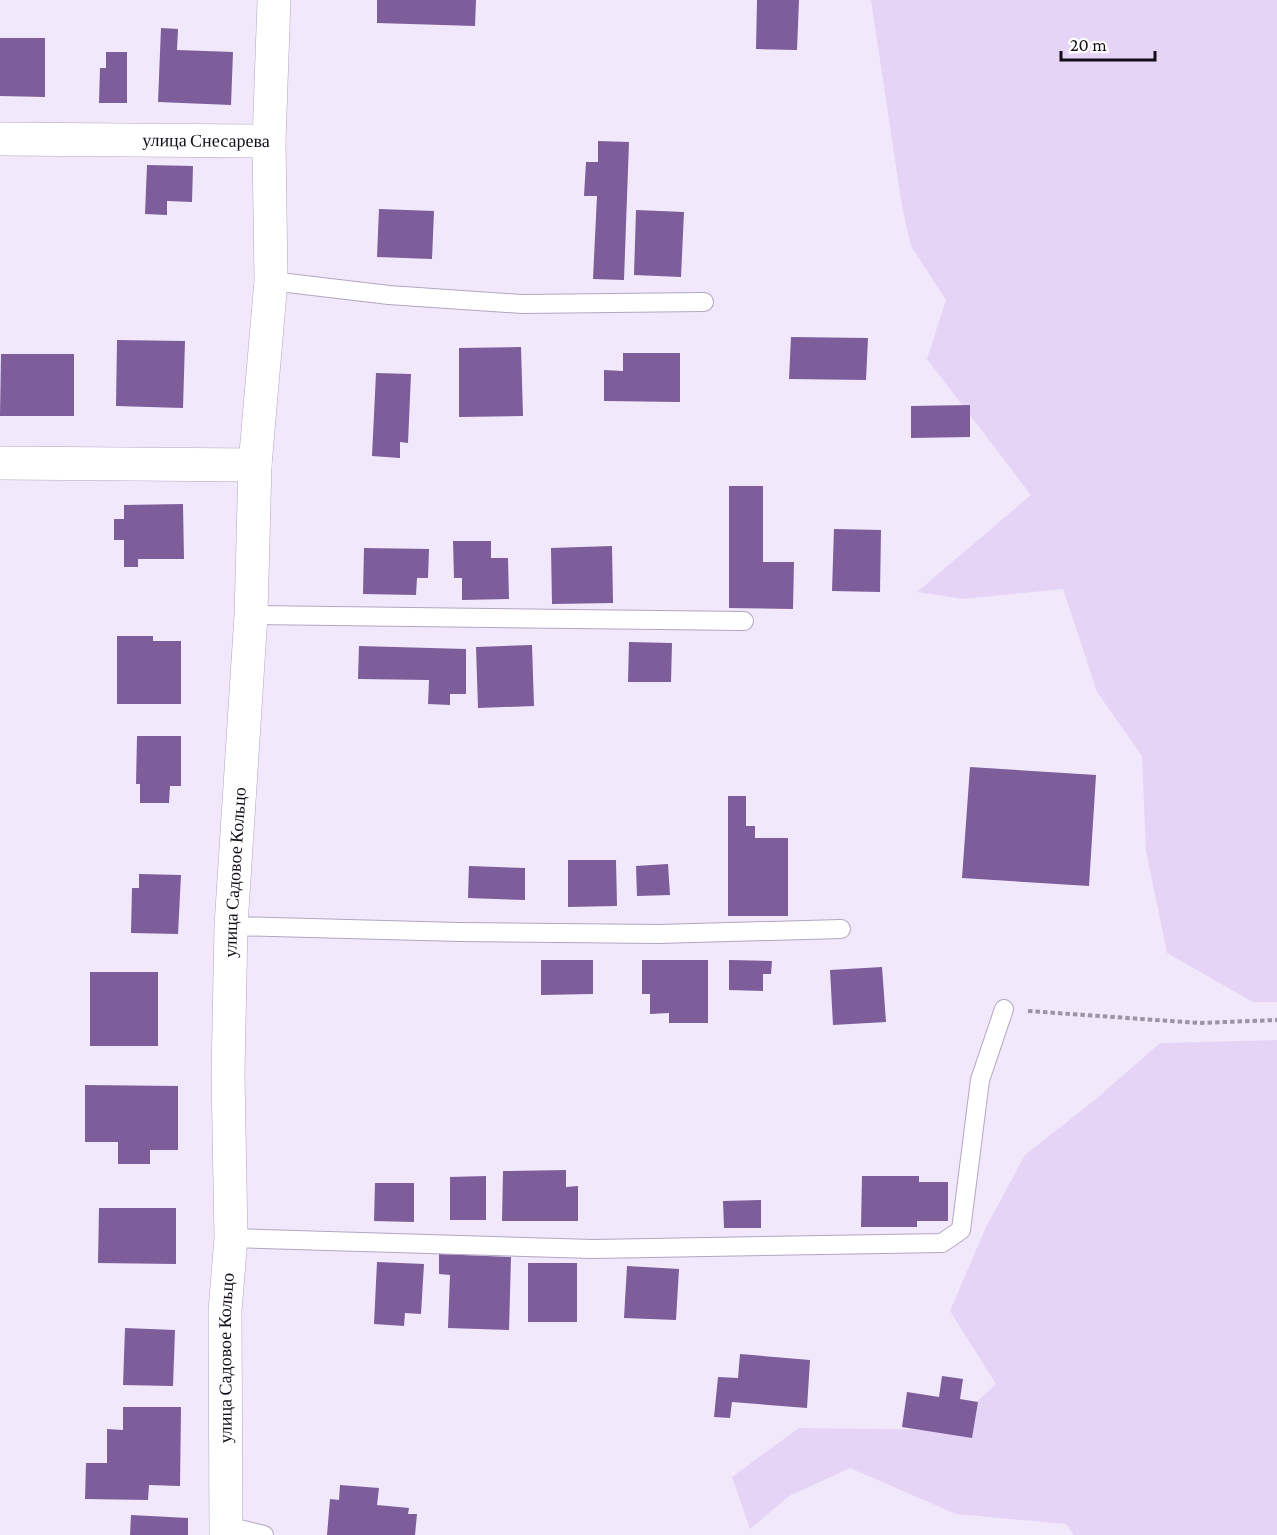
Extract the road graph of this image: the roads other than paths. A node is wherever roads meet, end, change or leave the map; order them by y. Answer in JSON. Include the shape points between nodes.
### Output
{"nodes":[{"id":1,"x":274,"y":0,"type":"edge"},
{"id":2,"x":0,"y":139,"type":"edge"},
{"id":3,"x":269,"y":141,"type":"junction"},
{"id":4,"x":271,"y":281,"type":"junction"},
{"id":5,"x":704,"y":302,"type":"dead end"},
{"id":6,"x":0,"y":463,"type":"edge"},
{"id":7,"x":255,"y":465,"type":"junction"},
{"id":8,"x":251,"y":615,"type":"junction"},
{"id":9,"x":744,"y":621,"type":"dead end"},
{"id":10,"x":231,"y":926,"type":"junction"},
{"id":11,"x":841,"y":929,"type":"dead end"},
{"id":12,"x":1004,"y":1009,"type":"road end"},
{"id":13,"x":231,"y":1238,"type":"junction"},
{"id":14,"x":227,"y":1530,"type":"edge"},
{"id":15,"x":264,"y":1535,"type":"edge"}],
"edges":[{"from":1,"to":3,"type":"street","name":"улица Снесарева"},
{"from":2,"to":3,"type":"street","name":"улица Снесарева"},
{"from":3,"to":4,"type":"street","name":"улица Садовое Кольцо"},
{"from":4,"to":5,"type":"lane","via":[[389,295],[522,304]]},
{"from":4,"to":7,"type":"street","name":"улица Садовое Кольцо"},
{"from":6,"to":7,"type":"street"},
{"from":7,"to":8,"type":"street","name":"улица Садовое Кольцо"},
{"from":8,"to":9,"type":"lane"},
{"from":8,"to":10,"type":"street","name":"улица Садовое Кольцо"},
{"from":10,"to":11,"type":"lane","via":[[659,934]]},
{"from":10,"to":13,"type":"street","name":"улица Садовое Кольцо"},
{"from":12,"to":13,"type":"lane","via":[[980,1080],[961,1230],[942,1242],[593,1249]]},
{"from":13,"to":14,"type":"street","name":"улица Садовое Кольцо","via":[[225,1311]]},
{"from":14,"to":15,"type":"lane"}]}
